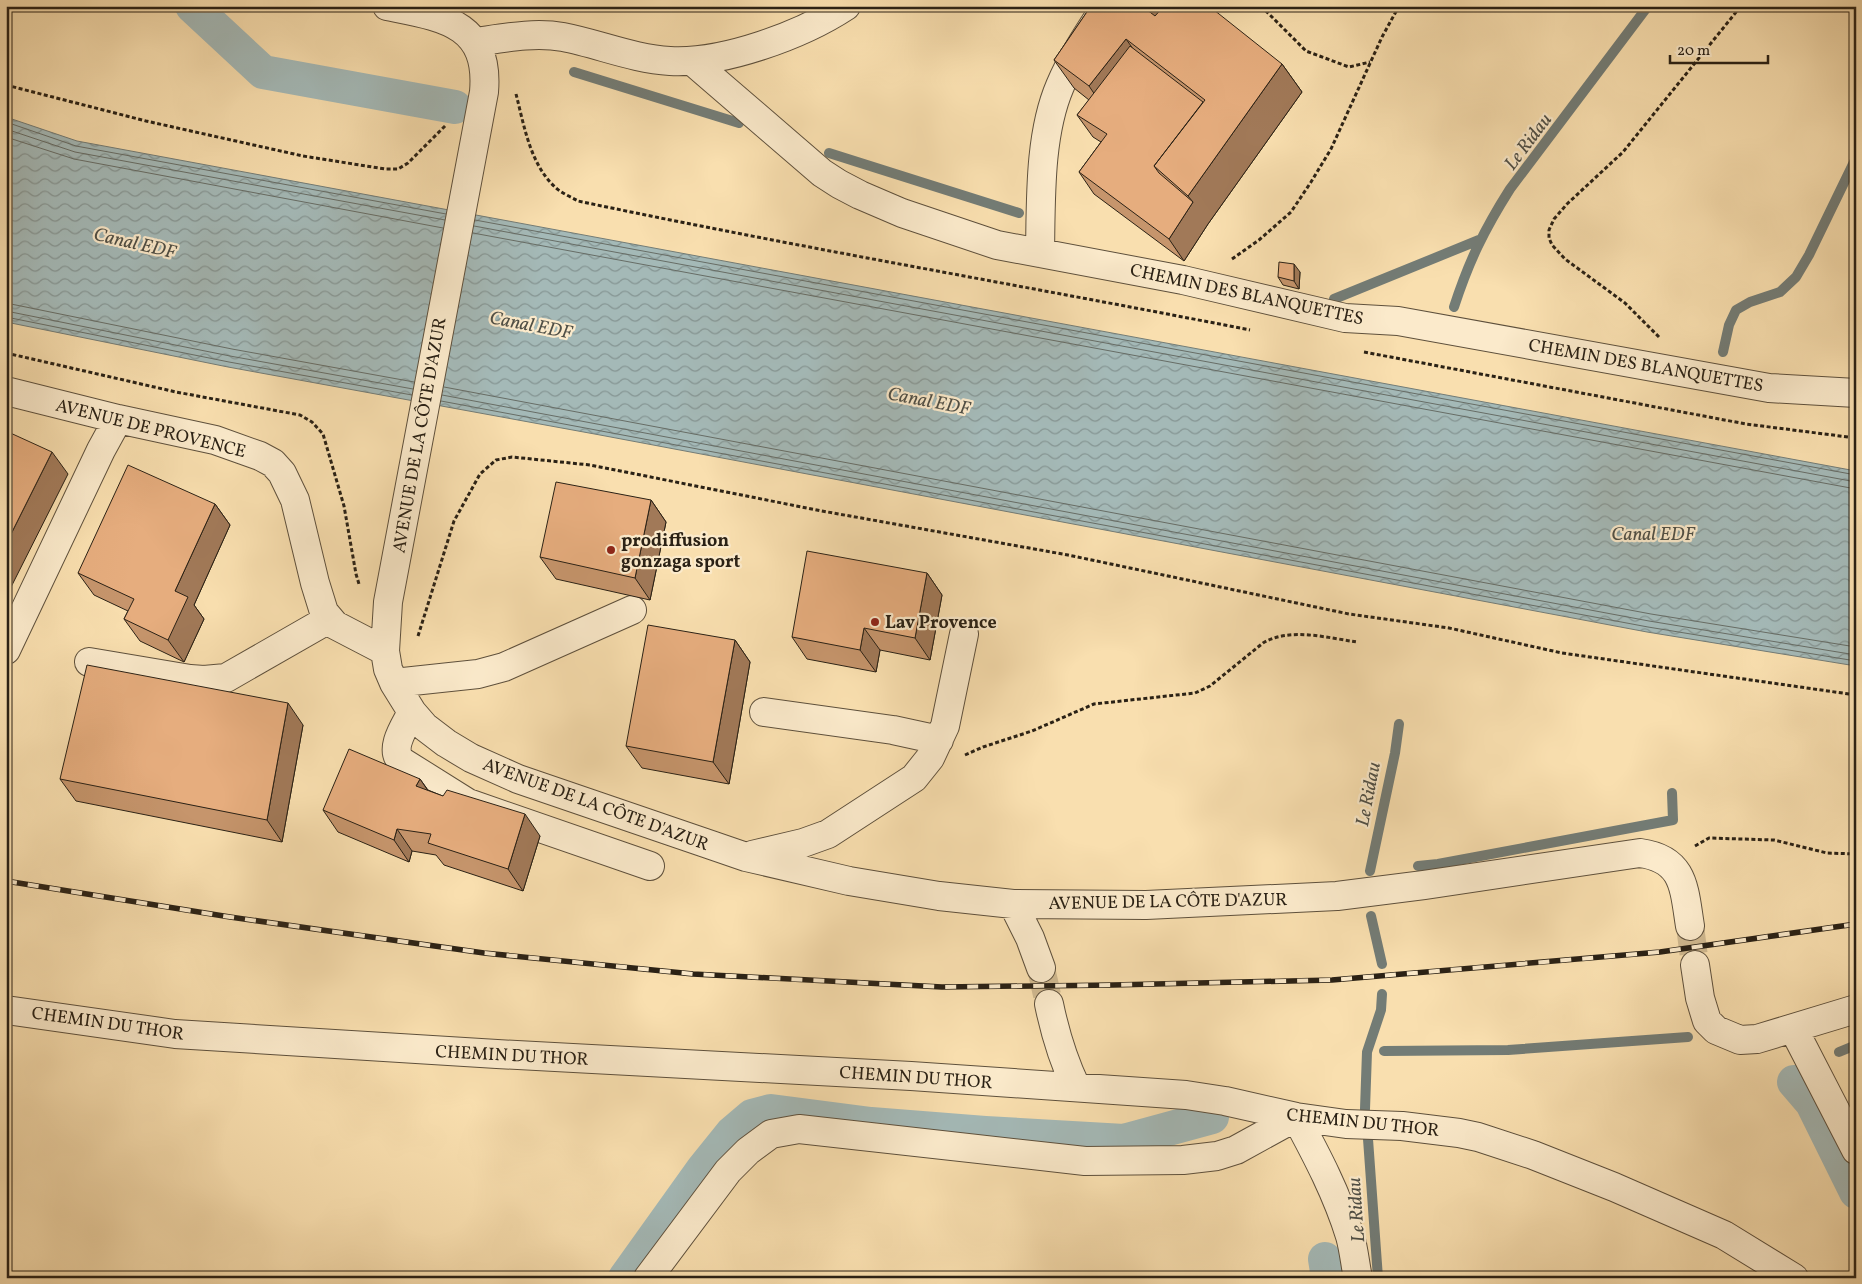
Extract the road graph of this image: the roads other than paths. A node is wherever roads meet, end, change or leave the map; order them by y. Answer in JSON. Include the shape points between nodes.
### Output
{"nodes":[{"id":1,"x":387,"y":6,"type":"edge"},
{"id":2,"x":846,"y":6,"type":"edge"},
{"id":3,"x":1106,"y":6,"type":"edge"},
{"id":4,"x":476,"y":42,"type":"junction"},
{"id":5,"x":692,"y":61,"type":"junction"},
{"id":6,"x":1040,"y":253,"type":"junction"},
{"id":7,"x":6,"y":391,"type":"edge"},
{"id":8,"x":1856,"y":393,"type":"edge"},
{"id":9,"x":118,"y":419,"type":"junction"},
{"id":10,"x":632,"y":610,"type":"dead end"},
{"id":11,"x":329,"y":619,"type":"junction"},
{"id":12,"x":964,"y":634,"type":"dead end"},
{"id":13,"x":6,"y":650,"type":"edge"},
{"id":14,"x":386,"y":651,"type":"junction"},
{"id":15,"x":89,"y":662,"type":"dead end"},
{"id":16,"x":394,"y":683,"type":"junction"},
{"id":17,"x":412,"y":712,"type":"junction"},
{"id":18,"x":764,"y":712,"type":"dead end"},
{"id":19,"x":939,"y":740,"type":"junction"},
{"id":20,"x":746,"y":856,"type":"junction"},
{"id":21,"x":650,"y":866,"type":"dead end"},
{"id":22,"x":1013,"y":904,"type":"junction"},
{"id":23,"x":1690,"y":926,"type":"tunnel mouth"},
{"id":24,"x":1694,"y":966,"type":"tunnel mouth"},
{"id":25,"x":1041,"y":968,"type":"tunnel mouth"},
{"id":26,"x":1049,"y":1004,"type":"tunnel mouth"},
{"id":27,"x":6,"y":1010,"type":"edge"},
{"id":28,"x":1845,"y":1012,"type":"edge"},
{"id":29,"x":1793,"y":1028,"type":"junction"},
{"id":30,"x":1076,"y":1087,"type":"junction"},
{"id":31,"x":1296,"y":1117,"type":"junction"},
{"id":32,"x":1856,"y":1150,"type":"edge"},
{"id":33,"x":648,"y":1278,"type":"edge"},
{"id":34,"x":1358,"y":1278,"type":"edge"},
{"id":35,"x":1794,"y":1278,"type":"edge"}],
"edges":[{"from":1,"to":4,"type":"street","via":[[446,20]]},
{"from":2,"to":5,"type":"street","via":[[807,28],[749,49]]},
{"from":3,"to":6,"type":"street","via":[[1078,48],[1059,87],[1042,174]]},
{"from":4,"to":5,"type":"street","via":[[529,35],[562,37],[641,56]]},
{"from":4,"to":14,"type":"street","name":"AVENUE DE LA CÔTE D'AZUR","via":[[485,81],[388,602]]},
{"from":5,"to":6,"type":"street","name":"CHEMIN DES BLANQUETTES","via":[[776,135],[839,184],[902,213],[997,244]]},
{"from":6,"to":8,"type":"street","name":"CHEMIN DES BLANQUETTES","via":[[1183,280],[1346,318],[1398,321],[1769,388]]},
{"from":7,"to":9,"type":"street","name":"AVENUE DE PROVENCE"},
{"from":9,"to":11,"type":"street","name":"AVENUE DE PROVENCE","via":[[215,440],[273,463],[282,473],[295,500],[320,600]]},
{"from":9,"to":13,"type":"street"},
{"from":10,"to":16,"type":"street","via":[[488,672]]},
{"from":11,"to":14,"type":"street"},
{"from":11,"to":15,"type":"street","via":[[226,678],[190,679]]},
{"from":12,"to":19,"type":"street","via":[[945,726]]},
{"from":14,"to":16,"type":"street","name":"AVENUE DE LA CÔTE D'AZUR"},
{"from":16,"to":17,"type":"street","name":"AVENUE DE LA CÔTE D'AZUR"},
{"from":17,"to":20,"type":"street","name":"AVENUE DE LA CÔTE D'AZUR","via":[[446,743],[518,779]]},
{"from":17,"to":21,"type":"street","via":[[396,751],[401,761],[468,802]]},
{"from":18,"to":19,"type":"street","via":[[893,730]]},
{"from":19,"to":20,"type":"street","via":[[914,778],[846,824],[816,839]]},
{"from":20,"to":22,"type":"street","name":"AVENUE DE LA CÔTE D'AZUR","via":[[849,881]]},
{"from":22,"to":23,"type":"street","name":"AVENUE DE LA CÔTE D'AZUR","via":[[1146,905],[1337,896],[1640,853],[1654,854],[1668,862],[1679,876]]},
{"from":22,"to":25,"type":"street"},
{"from":24,"to":29,"type":"street","via":[[1705,1017],[1716,1030],[1745,1041]]},
{"from":26,"to":30,"type":"street","via":[[1055,1036]]},
{"from":27,"to":30,"type":"street","name":"CHEMIN DU THOR","via":[[175,1034]]},
{"from":28,"to":29,"type":"street"},
{"from":29,"to":32,"type":"street"},
{"from":30,"to":31,"type":"street","name":"CHEMIN DU THOR","via":[[1186,1095]]},
{"from":31,"to":33,"type":"street","via":[[1236,1150],[1183,1160],[1085,1161],[799,1129],[771,1134],[728,1171]]},
{"from":31,"to":34,"type":"street","via":[[1336,1198],[1350,1238]]},
{"from":31,"to":35,"type":"street","name":"CHEMIN DU THOR","via":[[1459,1133],[1533,1155],[1724,1235]]}]}
